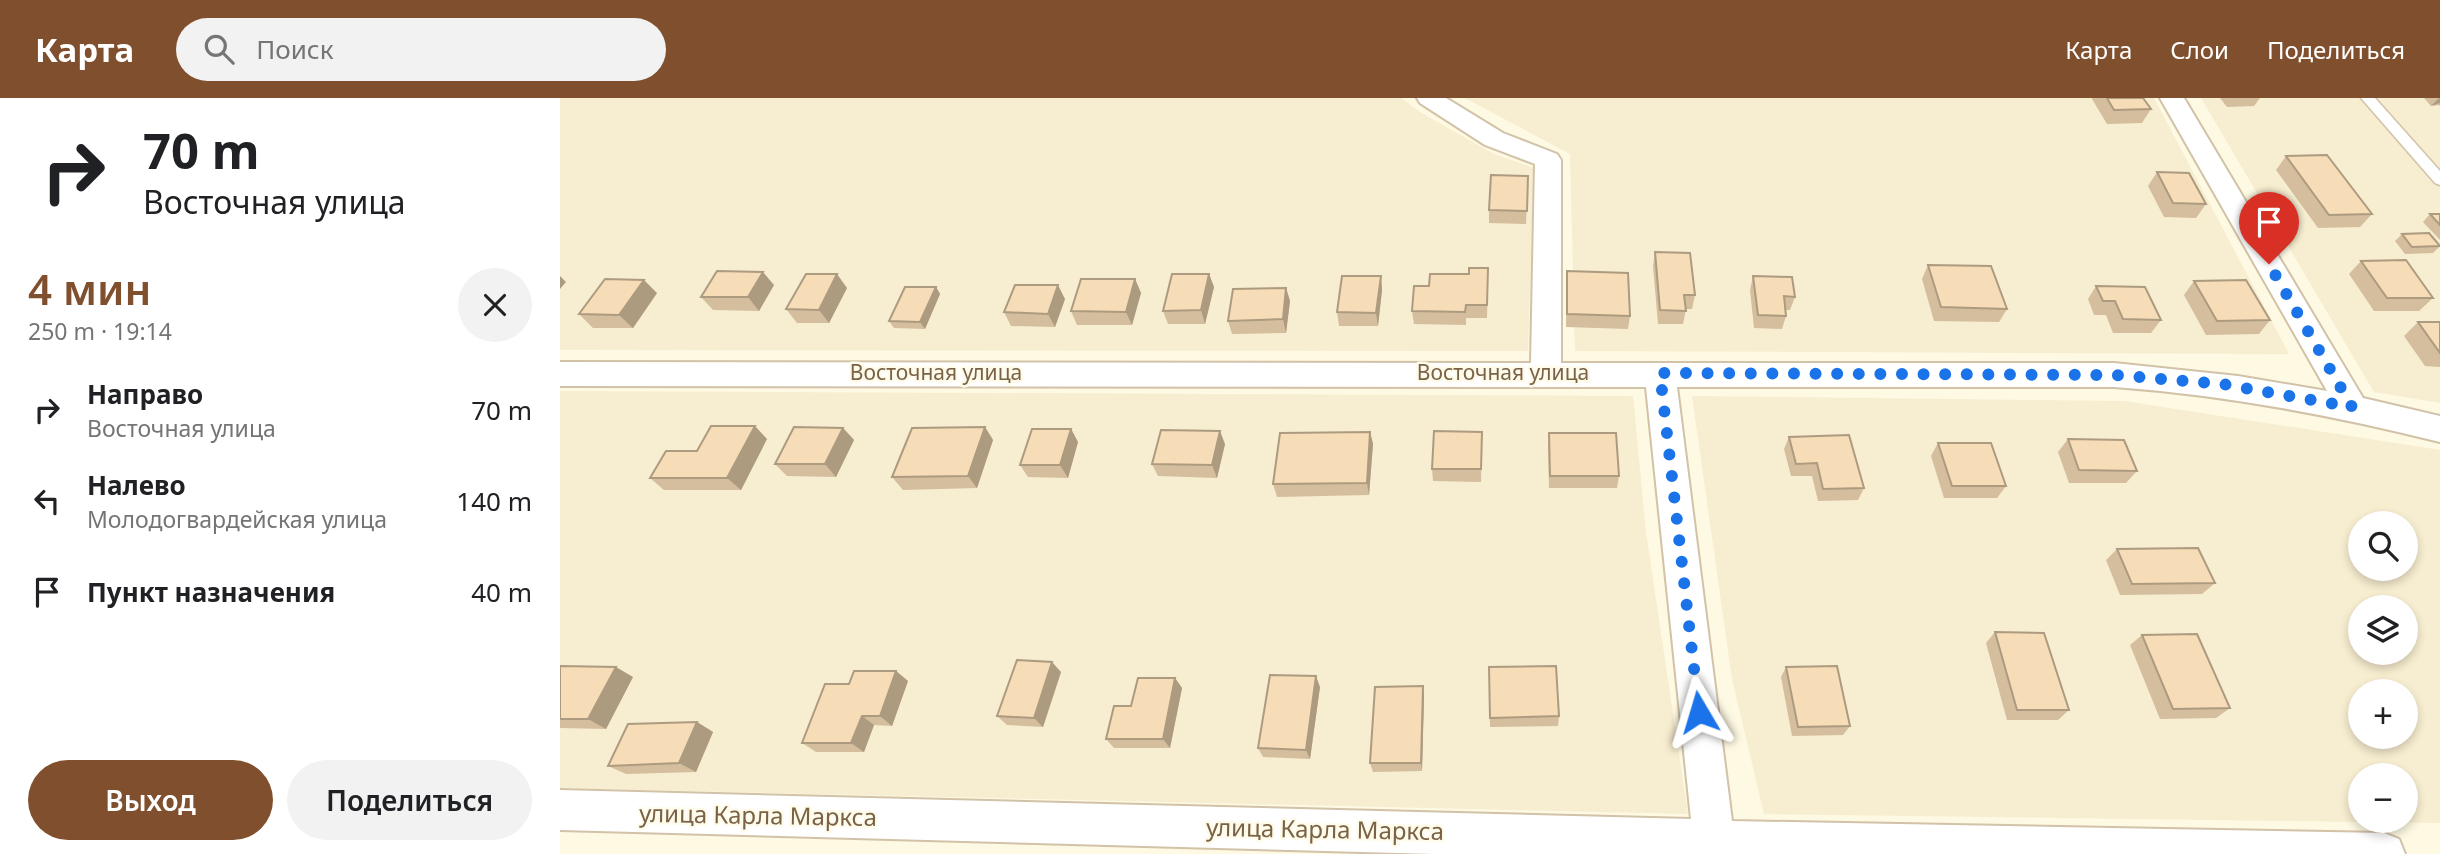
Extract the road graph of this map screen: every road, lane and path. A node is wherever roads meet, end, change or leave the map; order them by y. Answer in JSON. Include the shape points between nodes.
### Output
{"nodes":[{"id":1,"x":1429,"y":98,"type":"edge"},
{"id":2,"x":2172,"y":98,"type":"edge"},
{"id":3,"x":2368,"y":98,"type":"edge"},
{"id":4,"x":2440,"y":180,"type":"edge"},
{"id":5,"x":1546,"y":373,"type":"junction"},
{"id":6,"x":1660,"y":373,"type":"junction"},
{"id":7,"x":560,"y":374,"type":"edge"},
{"id":8,"x":2352,"y":407,"type":"junction"},
{"id":9,"x":2440,"y":429,"type":"edge"},
{"id":10,"x":560,"y":810,"type":"edge"},
{"id":11,"x":1714,"y":841,"type":"junction"},
{"id":12,"x":1834,"y":849,"type":"edge"},
{"id":13,"x":2308,"y":853,"type":"edge"},
{"id":14,"x":2384,"y":854,"type":"edge"}],
"edges":[{"from":1,"to":5,"type":"street","via":[[1494,139],[1548,160]]},
{"from":2,"to":8,"type":"street"},
{"from":3,"to":4,"type":"lane"},
{"from":5,"to":6,"type":"street","name":"Восточная улица"},
{"from":5,"to":7,"type":"street","name":"Восточная улица"},
{"from":6,"to":8,"type":"street","name":"Восточная улица","via":[[2114,375],[2222,384]]},
{"from":6,"to":11,"type":"street"},
{"from":8,"to":9,"type":"street","name":"Восточная улица"},
{"from":10,"to":11,"type":"street","name":"улица Карла Маркса"},
{"from":11,"to":12,"type":"street","name":"улица Карла Маркса"},
{"from":12,"to":13,"type":"street","name":"улица Карла Маркса"},
{"from":13,"to":14,"type":"street","name":"улица Карла Маркса"}]}
